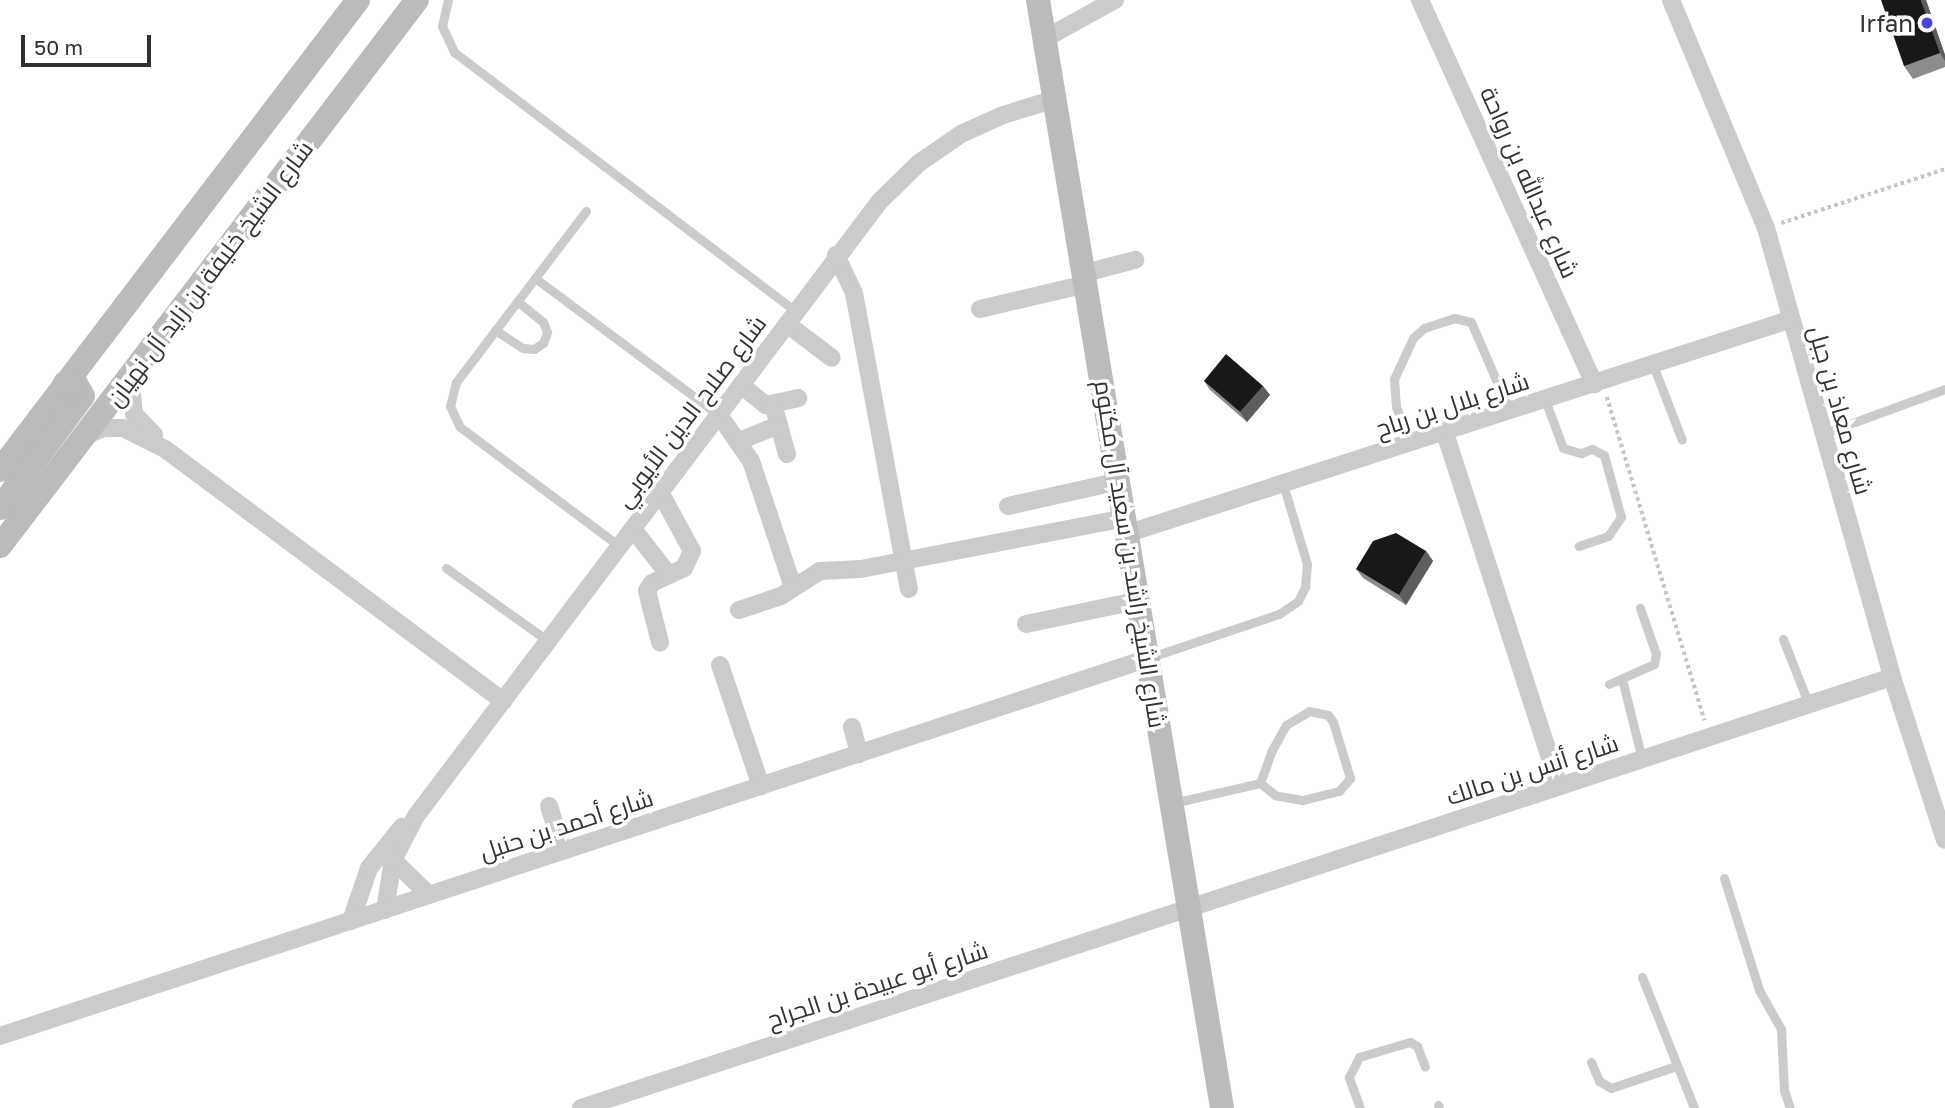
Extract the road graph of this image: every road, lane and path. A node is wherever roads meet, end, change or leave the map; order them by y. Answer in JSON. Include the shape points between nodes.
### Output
{"nodes":[{"id":1,"x":358,"y":0,"type":"edge"},
{"id":2,"x":417,"y":0,"type":"edge"},
{"id":3,"x":447,"y":0,"type":"edge"},
{"id":4,"x":1038,"y":0,"type":"edge"},
{"id":5,"x":1115,"y":0,"type":"edge"},
{"id":6,"x":1420,"y":0,"type":"edge"},
{"id":7,"x":1671,"y":0,"type":"edge"},
{"id":8,"x":1044,"y":39,"type":"junction"},
{"id":9,"x":1055,"y":99,"type":"junction"},
{"id":10,"x":1945,"y":169,"type":"edge"},
{"id":11,"x":586,"y":211,"type":"dead end"},
{"id":12,"x":1766,"y":228,"type":"junction"},
{"id":13,"x":836,"y":255,"type":"junction"},
{"id":14,"x":1135,"y":260,"type":"dead end"},
{"id":15,"x":535,"y":278,"type":"junction"},
{"id":16,"x":1086,"y":278,"type":"junction"},
{"id":17,"x":517,"y":301,"type":"junction"},
{"id":18,"x":980,"y":309,"type":"dead end"},
{"id":19,"x":792,"y":318,"type":"junction"},
{"id":20,"x":1790,"y":320,"type":"junction"},
{"id":21,"x":495,"y":330,"type":"junction"},
{"id":22,"x":832,"y":358,"type":"dead end"},
{"id":23,"x":1653,"y":365,"type":"junction"},
{"id":24,"x":130,"y":376,"type":"junction"},
{"id":25,"x":65,"y":383,"type":"junction"},
{"id":26,"x":1598,"y":383,"type":"junction"},
{"id":27,"x":741,"y":385,"type":"junction"},
{"id":28,"x":1945,"y":389,"type":"edge"},
{"id":29,"x":798,"y":398,"type":"dead end"},
{"id":30,"x":1545,"y":400,"type":"junction"},
{"id":31,"x":773,"y":404,"type":"junction"},
{"id":32,"x":1510,"y":412,"type":"junction"},
{"id":33,"x":719,"y":415,"type":"junction"},
{"id":34,"x":779,"y":425,"type":"junction"},
{"id":35,"x":1445,"y":433,"type":"junction"},
{"id":36,"x":1822,"y":434,"type":"junction"},
{"id":37,"x":85,"y":435,"type":"junction"},
{"id":38,"x":1682,"y":440,"type":"dead end"},
{"id":39,"x":739,"y":441,"type":"junction"},
{"id":40,"x":1410,"y":444,"type":"junction"},
{"id":41,"x":165,"y":449,"type":"junction"},
{"id":42,"x":787,"y":454,"type":"dead end"},
{"id":43,"x":0,"y":470,"type":"edge"},
{"id":44,"x":1120,"y":481,"type":"junction"},
{"id":45,"x":1283,"y":484,"type":"junction"},
{"id":46,"x":660,"y":492,"type":"junction"},
{"id":47,"x":1008,"y":506,"type":"dead end"},
{"id":48,"x":0,"y":508,"type":"edge"},
{"id":49,"x":1128,"y":526,"type":"junction"},
{"id":50,"x":633,"y":528,"type":"junction"},
{"id":51,"x":0,"y":546,"type":"edge"},
{"id":52,"x":619,"y":546,"type":"junction"},
{"id":53,"x":1579,"y":546,"type":"dead end"},
{"id":54,"x":904,"y":559,"type":"junction"},
{"id":55,"x":446,"y":568,"type":"dead end"},
{"id":56,"x":669,"y":575,"type":"junction"},
{"id":57,"x":793,"y":587,"type":"junction"},
{"id":58,"x":909,"y":589,"type":"dead end"},
{"id":59,"x":1136,"y":601,"type":"junction"},
{"id":60,"x":1640,"y":608,"type":"dead end"},
{"id":61,"x":739,"y":610,"type":"dead end"},
{"id":62,"x":1026,"y":624,"type":"dead end"},
{"id":63,"x":1783,"y":639,"type":"dead end"},
{"id":64,"x":548,"y":641,"type":"junction"},
{"id":65,"x":660,"y":642,"type":"dead end"},
{"id":66,"x":1146,"y":659,"type":"junction"},
{"id":67,"x":720,"y":665,"type":"dead end"},
{"id":68,"x":1892,"y":677,"type":"junction"},
{"id":69,"x":1622,"y":679,"type":"junction"},
{"id":70,"x":1609,"y":684,"type":"dead end"},
{"id":71,"x":503,"y":701,"type":"junction"},
{"id":72,"x":1809,"y":705,"type":"junction"},
{"id":73,"x":852,"y":727,"type":"dead end"},
{"id":74,"x":1710,"y":737,"type":"junction"},
{"id":75,"x":859,"y":754,"type":"junction"},
{"id":76,"x":1642,"y":759,"type":"junction"},
{"id":77,"x":1260,"y":783,"type":"junction"},
{"id":78,"x":761,"y":786,"type":"junction"},
{"id":79,"x":1559,"y":786,"type":"junction"},
{"id":80,"x":1171,"y":804,"type":"junction"},
{"id":81,"x":549,"y":806,"type":"dead end"},
{"id":82,"x":416,"y":816,"type":"junction"},
{"id":83,"x":1945,"y":839,"type":"edge"},
{"id":84,"x":563,"y":851,"type":"junction"},
{"id":85,"x":393,"y":860,"type":"junction"},
{"id":86,"x":1724,"y":878,"type":"dead end"},
{"id":87,"x":429,"y":895,"type":"junction"},
{"id":88,"x":1188,"y":906,"type":"junction"},
{"id":89,"x":384,"y":909,"type":"junction"},
{"id":90,"x":351,"y":921,"type":"junction"},
{"id":91,"x":1642,"y":976,"type":"dead end"},
{"id":92,"x":0,"y":1036,"type":"edge"},
{"id":93,"x":1591,"y":1062,"type":"dead end"},
{"id":94,"x":1676,"y":1066,"type":"junction"},
{"id":95,"x":1425,"y":1067,"type":"dead end"},
{"id":96,"x":582,"y":1108,"type":"edge"},
{"id":97,"x":1222,"y":1108,"type":"edge"},
{"id":98,"x":1360,"y":1108,"type":"edge"},
{"id":99,"x":1694,"y":1108,"type":"edge"},
{"id":100,"x":1790,"y":1108,"type":"edge"}],
"edges":[{"from":1,"to":25,"type":"street","name":"شارع الشيخ خليفة بن زايد آل نهيان"},
{"from":2,"to":24,"type":"street","name":"شارع الشيخ خليفة بن زايد آل نهيان"},
{"from":3,"to":19,"type":"lane","via":[[442,26],[454,52]]},
{"from":4,"to":8,"type":"street","name":"شارع الشيخ راشد بن سعيد آل مكتوم"},
{"from":5,"to":8,"type":"street"},
{"from":6,"to":26,"type":"street","name":"شارع عبدالله بن رواحة"},
{"from":7,"to":12,"type":"street","name":"شارع معاذ بن جبل"},
{"from":8,"to":9,"type":"street","name":"شارع الشيخ راشد بن سعيد آل مكتوم"},
{"from":9,"to":13,"type":"street","name":"شارع صلاح الدين الأيوبي","via":[[992,119],[941,147],[899,181]]},
{"from":9,"to":16,"type":"street","name":"شارع الشيخ راشد بن سعيد آل مكتوم"},
{"from":10,"to":12,"type":"path"},
{"from":11,"to":15,"type":"lane"},
{"from":12,"to":20,"type":"street","name":"شارع معاذ بن جبل"},
{"from":13,"to":19,"type":"street","name":"شارع صلاح الدين الأيوبي"},
{"from":13,"to":54,"type":"street","via":[[854,293]]},
{"from":14,"to":16,"type":"street"},
{"from":15,"to":17,"type":"lane"},
{"from":15,"to":33,"type":"lane"},
{"from":16,"to":18,"type":"street"},
{"from":16,"to":44,"type":"street","name":"شارع الشيخ راشد بن سعيد آل مكتوم"},
{"from":17,"to":21,"type":"lane"},
{"from":17,"to":21,"type":"lane","via":[[543,322],[547,332],[543,343],[534,349],[523,348]]},
{"from":19,"to":22,"type":"street"},
{"from":19,"to":27,"type":"street","name":"شارع صلاح الدين الأيوبي"},
{"from":20,"to":23,"type":"street","name":"شارع بلال بن رباح"},
{"from":20,"to":36,"type":"street","name":"شارع معاذ بن جبل"},
{"from":21,"to":52,"type":"lane","via":[[452,389],[450,406],[455,421]]},
{"from":23,"to":26,"type":"street","name":"شارع بلال بن رباح"},
{"from":23,"to":38,"type":"lane"},
{"from":24,"to":37,"type":"street","name":"شارع الشيخ خليفة بن زايد آل نهيان"},
{"from":24,"to":41,"type":"street","via":[[134,414]]},
{"from":25,"to":43,"type":"street","name":"شارع الشيخ خليفة بن زايد آل نهيان"},
{"from":25,"to":48,"type":"street","via":[[76,384],[83,396]]},
{"from":26,"to":30,"type":"street","name":"شارع بلال بن رباح"},
{"from":26,"to":74,"type":"path"},
{"from":27,"to":31,"type":"street","via":[[762,404]]},
{"from":27,"to":33,"type":"street","name":"شارع صلاح الدين الأيوبي"},
{"from":28,"to":36,"type":"lane"},
{"from":29,"to":31,"type":"street"},
{"from":30,"to":32,"type":"street","name":"شارع بلال بن رباح"},
{"from":30,"to":53,"type":"lane","via":[[1563,448],[1581,453],[1592,449],[1604,455],[1621,517],[1608,536]]},
{"from":31,"to":34,"type":"street"},
{"from":32,"to":35,"type":"street","name":"شارع بلال بن رباح"},
{"from":32,"to":40,"type":"lane","via":[[1471,322],[1454,318],[1424,328],[1413,338],[1394,379],[1396,407]]},
{"from":33,"to":39,"type":"street"},
{"from":33,"to":46,"type":"street","name":"شارع صلاح الدين الأيوبي"},
{"from":34,"to":39,"type":"street"},
{"from":34,"to":42,"type":"street"},
{"from":35,"to":40,"type":"street","name":"شارع بلال بن رباح"},
{"from":35,"to":79,"type":"street"},
{"from":36,"to":68,"type":"street","name":"شارع معاذ بن جبل"},
{"from":37,"to":41,"type":"street","via":[[123,428]]},
{"from":37,"to":51,"type":"street","name":"شارع الشيخ خليفة بن زايد آل نهيان"},
{"from":39,"to":57,"type":"street","via":[[754,469]]},
{"from":40,"to":45,"type":"street","name":"شارع بلال بن رباح"},
{"from":41,"to":71,"type":"street"},
{"from":44,"to":47,"type":"street"},
{"from":44,"to":49,"type":"street","name":"شارع الشيخ راشد بن سعيد آل مكتوم"},
{"from":45,"to":49,"type":"street","name":"شارع بلال بن رباح"},
{"from":45,"to":66,"type":"lane","via":[[1308,572],[1298,601],[1279,614]]},
{"from":46,"to":50,"type":"street","name":"شارع صلاح الدين الأيوبي"},
{"from":46,"to":56,"type":"street","via":[[692,551],[687,565]]},
{"from":49,"to":54,"type":"street","name":"شارع بلال بن رباح"},
{"from":49,"to":59,"type":"street","name":"شارع الشيخ راشد بن سعيد آل مكتوم"},
{"from":50,"to":52,"type":"street","name":"شارع صلاح الدين الأيوبي"},
{"from":50,"to":56,"type":"street"},
{"from":52,"to":64,"type":"street","name":"شارع صلاح الدين الأيوبي"},
{"from":54,"to":57,"type":"street","name":"شارع بلال بن رباح","via":[[861,569],[820,571]]},
{"from":54,"to":58,"type":"street"},
{"from":55,"to":64,"type":"lane"},
{"from":56,"to":65,"type":"street","via":[[648,590]]},
{"from":57,"to":61,"type":"street","name":"شارع بلال بن رباح","via":[[781,596]]},
{"from":59,"to":62,"type":"street"},
{"from":59,"to":66,"type":"street","name":"شارع الشيخ راشد بن سعيد آل مكتوم"},
{"from":60,"to":69,"type":"lane","via":[[1656,654],[1654,664]]},
{"from":63,"to":72,"type":"lane"},
{"from":64,"to":71,"type":"street","name":"شارع صلاح الدين الأيوبي"},
{"from":66,"to":75,"type":"street","name":"شارع أحمد بن حنبل"},
{"from":66,"to":80,"type":"street","name":"شارع الشيخ راشد بن سعيد آل مكتوم"},
{"from":67,"to":78,"type":"street"},
{"from":68,"to":72,"type":"street","name":"شارع أنس بن مالك"},
{"from":68,"to":83,"type":"street","name":"شارع معاذ بن جبل"},
{"from":69,"to":70,"type":"lane"},
{"from":69,"to":76,"type":"lane"},
{"from":71,"to":82,"type":"street","name":"شارع صلاح الدين الأيوبي"},
{"from":72,"to":74,"type":"street","name":"شارع أنس بن مالك"},
{"from":73,"to":75,"type":"street"},
{"from":74,"to":76,"type":"street","name":"شارع أنس بن مالك"},
{"from":75,"to":78,"type":"street","name":"شارع أحمد بن حنبل"},
{"from":76,"to":79,"type":"street","name":"شارع أنس بن مالك"},
{"from":77,"to":77,"type":"lane","via":[[1275,794],[1302,800],[1345,787],[1350,768],[1328,715],[1309,711],[1286,725]]},
{"from":77,"to":80,"type":"lane"},
{"from":78,"to":84,"type":"street","name":"شارع أحمد بن حنبل"},
{"from":79,"to":88,"type":"street","name":"شارع أنس بن مالك"},
{"from":80,"to":88,"type":"street","name":"شارع الشيخ راشد بن سعيد آل مكتوم"},
{"from":81,"to":84,"type":"street"},
{"from":82,"to":85,"type":"street","name":"شارع صلاح الدين الأيوبي"},
{"from":82,"to":90,"type":"street","name":"شارع صلاح الدين الأيوبي","via":[[373,862]]},
{"from":84,"to":87,"type":"street","name":"شارع أحمد بن حنبل"},
{"from":85,"to":87,"type":"street"},
{"from":85,"to":89,"type":"street","name":"شارع صلاح الدين الأيوبي"},
{"from":86,"to":100,"type":"lane","via":[[1759,990],[1781,1029],[1784,1090]]},
{"from":87,"to":89,"type":"street","name":"شارع أحمد بن حنبل"},
{"from":88,"to":96,"type":"street","name":"شارع أبو عبيدة بن الجراح"},
{"from":88,"to":97,"type":"street","name":"شارع الشيخ راشد بن سعيد آل مكتوم"},
{"from":89,"to":90,"type":"street","name":"شارع أحمد بن حنبل"},
{"from":90,"to":92,"type":"street","name":"شارع أحمد بن حنبل"},
{"from":91,"to":94,"type":"lane"},
{"from":93,"to":94,"type":"lane","via":[[1599,1081],[1611,1088]]},
{"from":94,"to":99,"type":"lane"},
{"from":95,"to":98,"type":"lane","via":[[1417,1046],[1410,1042],[1359,1057],[1349,1077]]}]}
